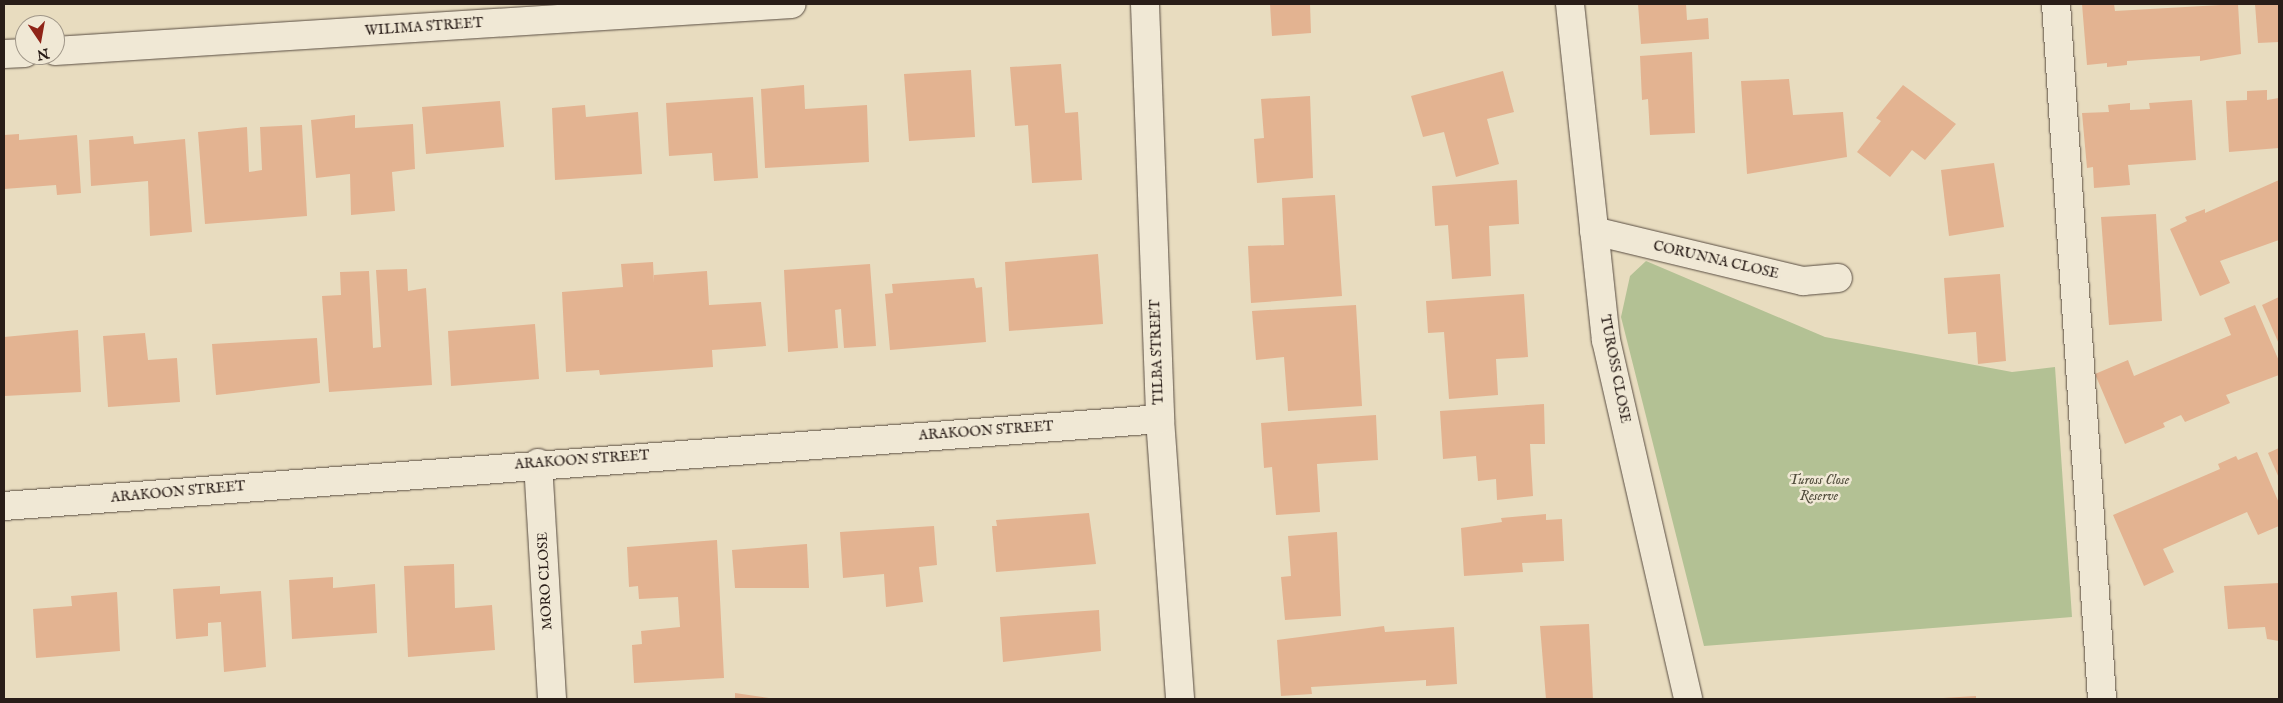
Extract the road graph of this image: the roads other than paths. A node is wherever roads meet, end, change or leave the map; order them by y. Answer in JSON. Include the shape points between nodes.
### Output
{"nodes":[{"id":1,"x":792,"y":4,"type":"edge"},
{"id":2,"x":1145,"y":4,"type":"edge"},
{"id":3,"x":1570,"y":4,"type":"edge"},
{"id":4,"x":2056,"y":4,"type":"edge"},
{"id":5,"x":65,"y":50,"type":"edge"},
{"id":6,"x":1594,"y":231,"type":"junction"},
{"id":7,"x":1838,"y":278,"type":"dead end"},
{"id":8,"x":1160,"y":419,"type":"junction"},
{"id":9,"x":538,"y":463,"type":"junction"},
{"id":10,"x":4,"y":506,"type":"edge"},
{"id":11,"x":552,"y":699,"type":"edge"},
{"id":12,"x":1180,"y":699,"type":"edge"},
{"id":13,"x":1688,"y":699,"type":"edge"},
{"id":14,"x":2102,"y":699,"type":"edge"}],
"edges":[{"from":1,"to":5,"type":"street","name":"WILIMA STREET"},
{"from":2,"to":8,"type":"street","name":"TILBA STREET"},
{"from":3,"to":6,"type":"street","name":"TUROSS CLOSE"},
{"from":4,"to":14,"type":"street"},
{"from":6,"to":7,"type":"street","name":"CORUNNA CLOSE","via":[[1803,281]]},
{"from":6,"to":13,"type":"street","name":"TUROSS CLOSE","via":[[1606,340]]},
{"from":8,"to":9,"type":"street","name":"ARAKOON STREET"},
{"from":8,"to":12,"type":"street","name":"TILBA STREET"},
{"from":9,"to":10,"type":"street","name":"ARAKOON STREET"},
{"from":9,"to":11,"type":"street","name":"MORO CLOSE"}]}
